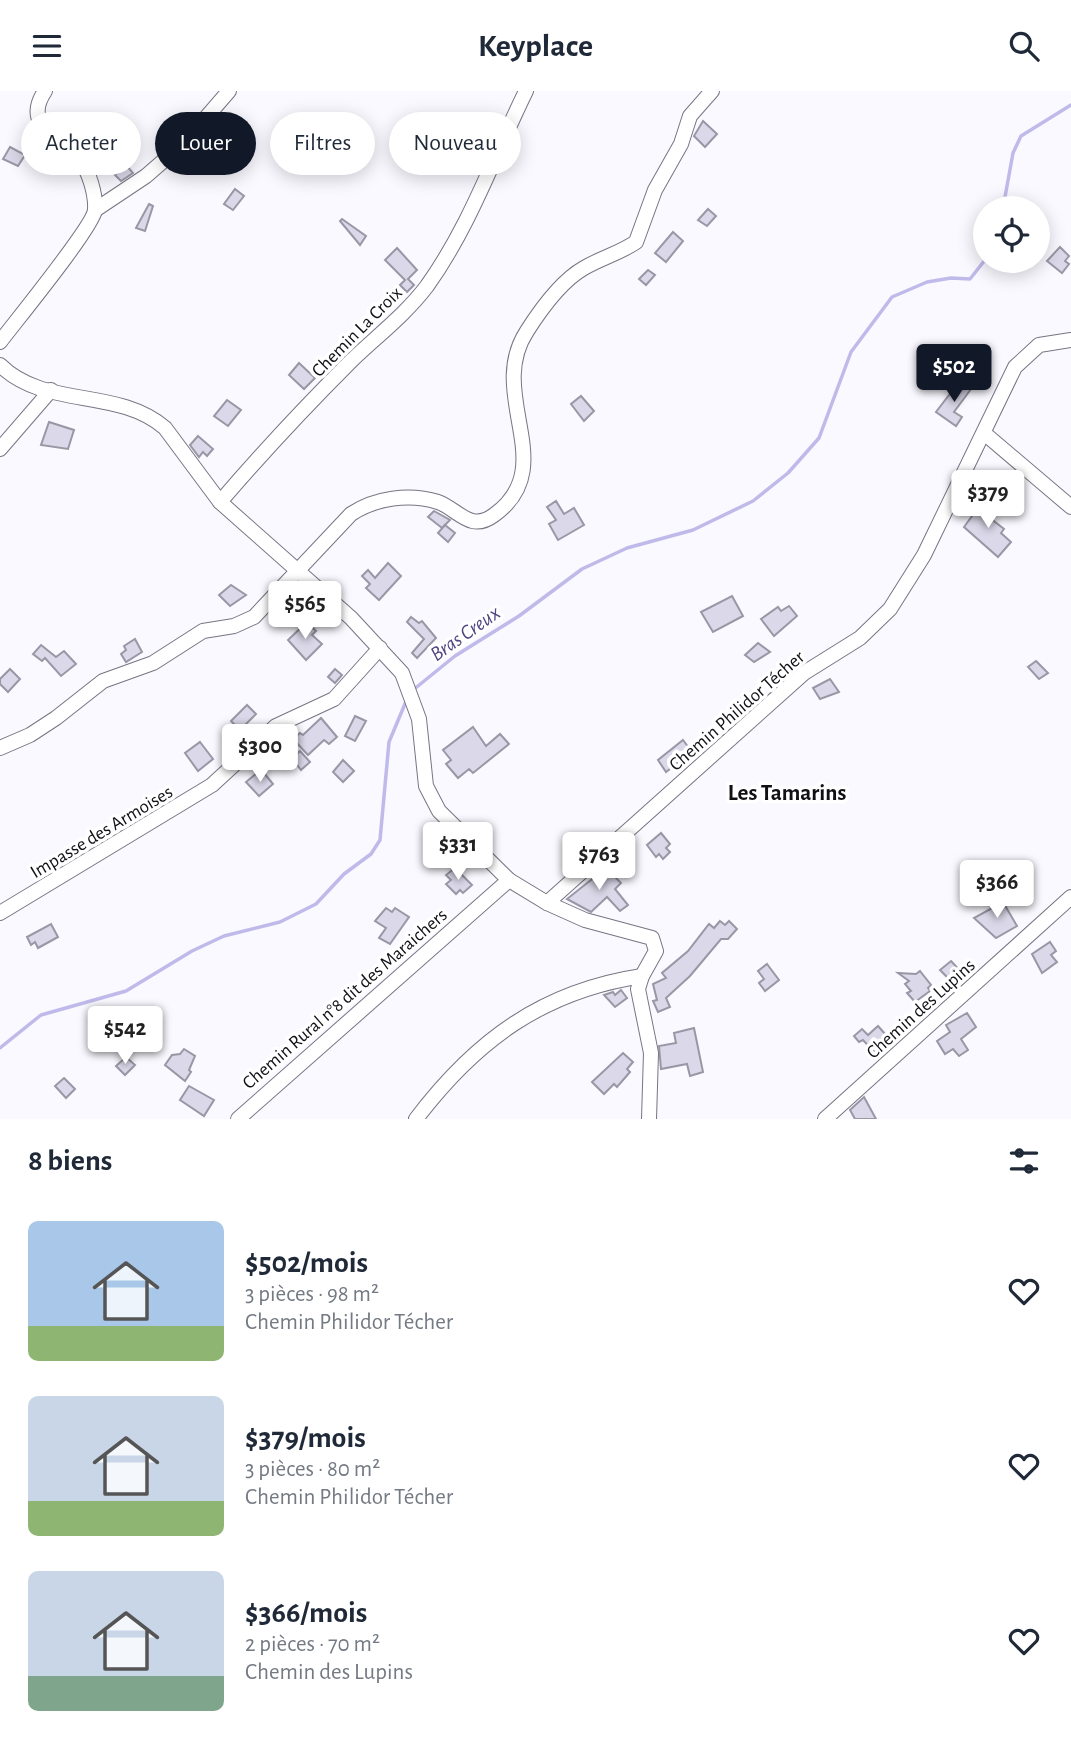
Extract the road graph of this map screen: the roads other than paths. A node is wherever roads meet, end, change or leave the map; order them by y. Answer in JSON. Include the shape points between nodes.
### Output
{"nodes":[{"id":1,"x":45,"y":91,"type":"edge"},
{"id":2,"x":229,"y":91,"type":"edge"},
{"id":3,"x":526,"y":91,"type":"edge"},
{"id":4,"x":712,"y":91,"type":"edge"},
{"id":5,"x":95,"y":210,"type":"junction"},
{"id":6,"x":1071,"y":340,"type":"edge"},
{"id":7,"x":0,"y":342,"type":"edge"},
{"id":8,"x":0,"y":365,"type":"edge"},
{"id":9,"x":51,"y":390,"type":"junction"},
{"id":10,"x":984,"y":433,"type":"junction"},
{"id":11,"x":0,"y":449,"type":"edge"},
{"id":12,"x":220,"y":502,"type":"junction"},
{"id":13,"x":1071,"y":507,"type":"edge"},
{"id":14,"x":298,"y":571,"type":"junction"},
{"id":15,"x":380,"y":648,"type":"junction"},
{"id":16,"x":0,"y":748,"type":"edge"},
{"id":17,"x":509,"y":880,"type":"junction"},
{"id":18,"x":1071,"y":897,"type":"edge"},
{"id":19,"x":547,"y":903,"type":"junction"},
{"id":20,"x":0,"y":913,"type":"edge"},
{"id":21,"x":642,"y":976,"type":"junction"},
{"id":22,"x":238,"y":1119,"type":"edge"},
{"id":23,"x":416,"y":1119,"type":"edge"},
{"id":24,"x":649,"y":1119,"type":"edge"},
{"id":25,"x":825,"y":1119,"type":"edge"}],
"edges":[{"from":1,"to":5,"type":"street","via":[[40,122],[54,141],[79,159],[89,175]]},
{"from":2,"to":5,"type":"street","via":[[184,143],[146,176]]},
{"from":3,"to":12,"type":"street","name":"Chemin La Croix","via":[[470,215],[428,285]]},
{"from":4,"to":14,"type":"street","via":[[690,116],[636,243],[580,269],[526,333],[518,350],[514,393],[525,463],[520,487],[496,514],[470,522],[427,499],[375,501],[351,514]]},
{"from":5,"to":7,"type":"street"},
{"from":6,"to":10,"type":"street","name":"Chemin Philidor Técher","via":[[1039,345],[1015,367]]},
{"from":8,"to":9,"type":"street","via":[[20,381]]},
{"from":9,"to":11,"type":"street"},
{"from":9,"to":12,"type":"street","via":[[118,404],[153,418]]},
{"from":10,"to":13,"type":"street"},
{"from":10,"to":19,"type":"street","name":"Chemin Philidor Técher","via":[[924,555],[890,609],[860,638],[804,673]]},
{"from":12,"to":14,"type":"street"},
{"from":14,"to":15,"type":"street"},
{"from":14,"to":16,"type":"street","via":[[254,617],[203,631],[153,663],[103,681],[48,724]]},
{"from":15,"to":17,"type":"street","via":[[402,673],[415,703],[431,799]]},
{"from":15,"to":20,"type":"street","name":"Impasse des Armoises","via":[[334,699],[276,726],[212,785]]},
{"from":17,"to":19,"type":"street"},
{"from":17,"to":22,"type":"street","name":"Chemin Rural n°8 dit des Maraichers"},
{"from":18,"to":25,"type":"street","name":"Chemin des Lupins"},
{"from":19,"to":21,"type":"street","via":[[585,920],[652,939],[656,951]]},
{"from":21,"to":23,"type":"street","via":[[552,1000],[511,1023],[436,1092]]},
{"from":21,"to":24,"type":"street","via":[[639,1002],[651,1053]]}]}
